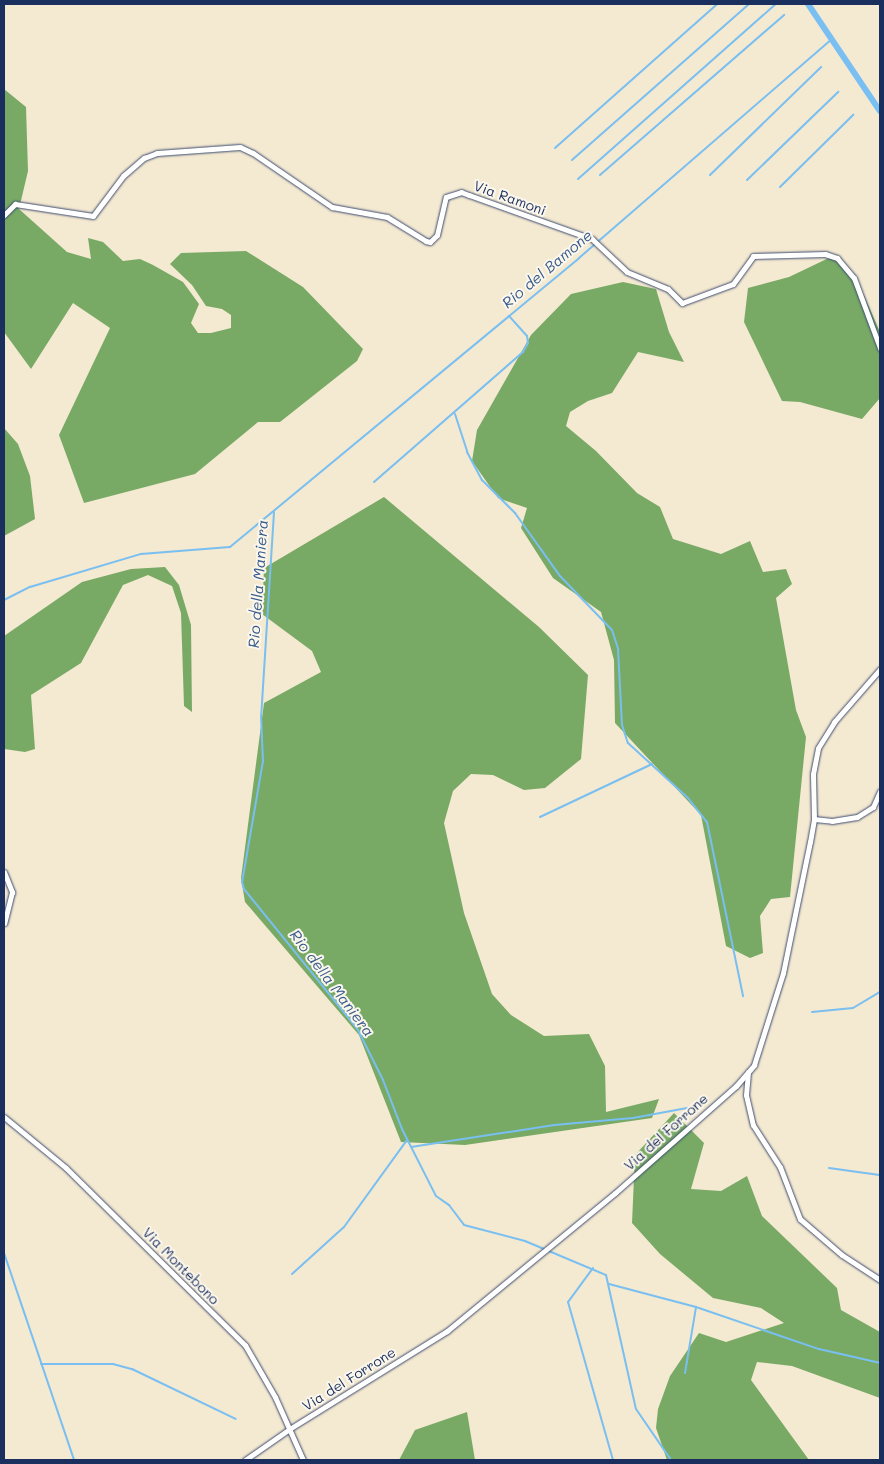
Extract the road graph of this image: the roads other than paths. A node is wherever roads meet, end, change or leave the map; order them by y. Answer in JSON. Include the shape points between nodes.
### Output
{"nodes":[{"id":1,"x":4,"y":215,"type":"edge"},
{"id":2,"x":880,"y":348,"type":"edge"},
{"id":3,"x":880,"y":669,"type":"edge"},
{"id":4,"x":880,"y":791,"type":"edge"},
{"id":5,"x":814,"y":819,"type":"junction"},
{"id":6,"x":4,"y":872,"type":"edge"},
{"id":7,"x":4,"y":923,"type":"edge"},
{"id":8,"x":748,"y":1071,"type":"junction"},
{"id":9,"x":4,"y":1117,"type":"edge"},
{"id":10,"x":880,"y":1280,"type":"edge"},
{"id":11,"x":291,"y":1428,"type":"junction"},
{"id":12,"x":245,"y":1460,"type":"edge"},
{"id":13,"x":303,"y":1460,"type":"edge"}],
"edges":[{"from":1,"to":2,"type":"street","name":"Via Ramoni","via":[[15,204],[93,216],[123,176],[144,158],[158,153],[240,147],[332,206],[393,220],[430,242],[437,235],[446,197],[461,192],[592,239],[627,272],[668,289],[682,303],[733,284],[753,256],[825,254],[837,258],[854,278]]},
{"from":3,"to":5,"type":"street","name":"Via del Forrone","via":[[834,722],[818,748],[813,774]]},
{"from":4,"to":5,"type":"street","via":[[873,807],[857,817],[832,821]]},
{"from":5,"to":8,"type":"street","name":"Via del Forrone","via":[[784,972],[754,1065]]},
{"from":6,"to":7,"type":"street","via":[[12,892]]},
{"from":8,"to":10,"type":"street","via":[[746,1095],[753,1125],[780,1167],[800,1219],[842,1255]]},
{"from":8,"to":11,"type":"street","name":"Via del Forrone","via":[[736,1086],[615,1193],[447,1331]]},
{"from":9,"to":11,"type":"street","name":"Via Montebono","via":[[66,1168],[245,1345]]},
{"from":11,"to":12,"type":"street","name":"Via del Forrone"},
{"from":11,"to":13,"type":"street","name":"Via Montebono"}]}
